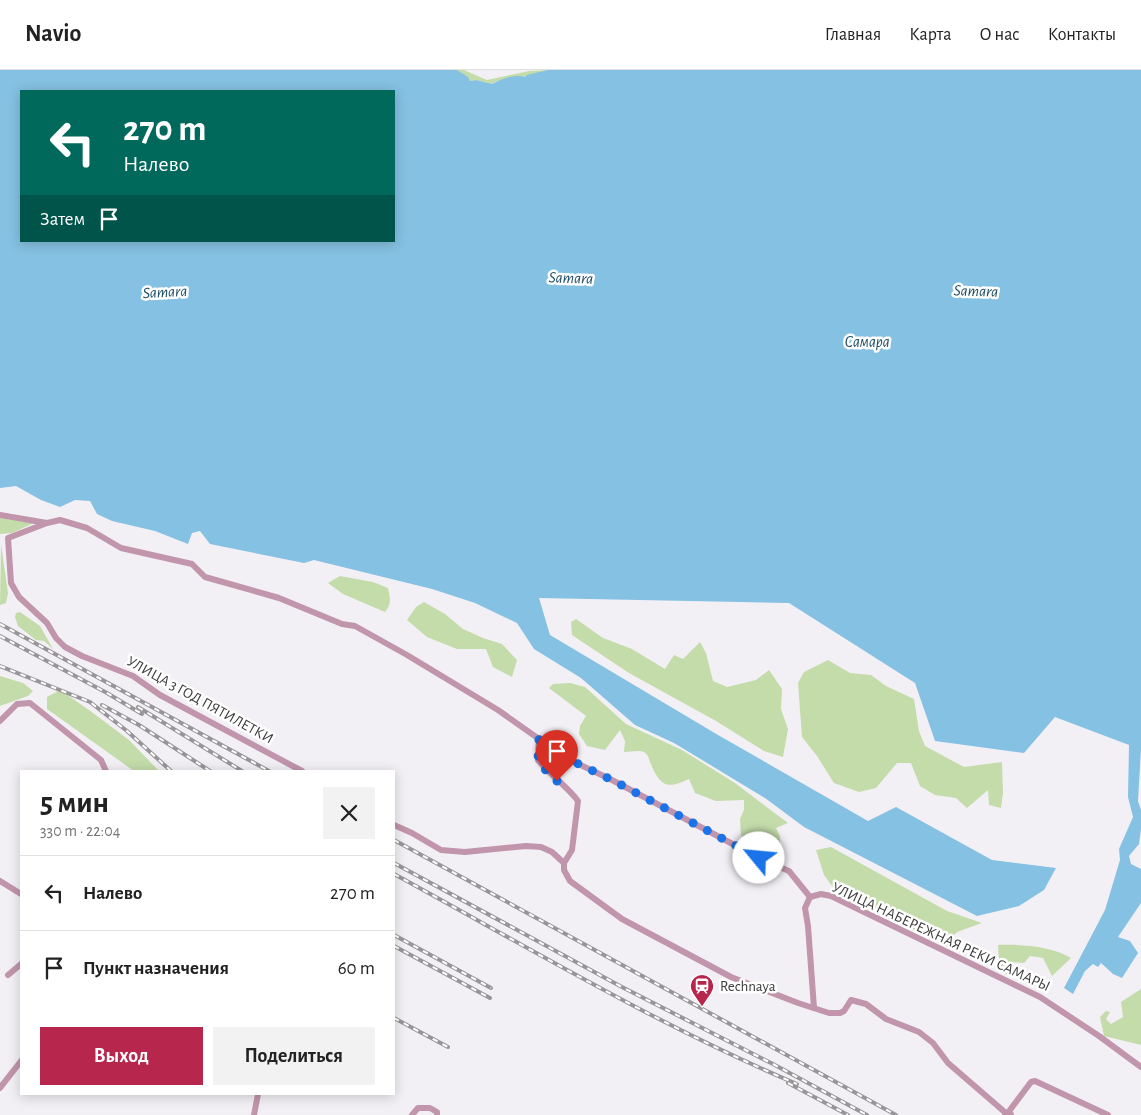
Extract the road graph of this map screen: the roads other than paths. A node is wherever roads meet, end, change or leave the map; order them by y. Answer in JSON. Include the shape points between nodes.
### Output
{"nodes":[{"id":1,"x":0,"y":515,"type":"edge"},
{"id":2,"x":47,"y":523,"type":"junction"},
{"id":3,"x":0,"y":721,"type":"edge"},
{"id":4,"x":539,"y":738,"type":"junction"},
{"id":5,"x":106,"y":770,"type":"edge"},
{"id":6,"x":300,"y":770,"type":"edge"},
{"id":7,"x":395,"y":826,"type":"edge"},
{"id":8,"x":564,"y":863,"type":"junction"},
{"id":9,"x":0,"y":881,"type":"edge"},
{"id":10,"x":20,"y":893,"type":"edge"},
{"id":11,"x":810,"y":897,"type":"junction"},
{"id":12,"x":20,"y":965,"type":"edge"},
{"id":13,"x":8,"y":975,"type":"dead end"},
{"id":14,"x":814,"y":1008,"type":"junction"},
{"id":15,"x":20,"y":1061,"type":"edge"},
{"id":16,"x":1141,"y":1067,"type":"edge"},
{"id":17,"x":0,"y":1088,"type":"edge"},
{"id":18,"x":258,"y":1095,"type":"edge"},
{"id":19,"x":254,"y":1115,"type":"edge"},
{"id":20,"x":412,"y":1115,"type":"edge"},
{"id":21,"x":437,"y":1115,"type":"edge"},
{"id":22,"x":1008,"y":1115,"type":"edge"},
{"id":23,"x":1108,"y":1115,"type":"edge"}],
"edges":[{"from":1,"to":2,"type":"street","name":"УЛИЦА НАБЕРЕЖНАЯ РЕКИ САМАРЫ"},
{"from":2,"to":4,"type":"street","name":"УЛИЦА НАБЕРЕЖНАЯ РЕКИ САМАРЫ","via":[[60,520],[87,528],[121,548],[192,564],[205,577],[279,598],[342,624],[355,626]]},
{"from":2,"to":6,"type":"street","name":"УЛИЦА 3 ГОД ПЯТИЛЕТКИ","via":[[8,538],[12,583],[19,598],[47,623],[65,647],[133,676],[160,695]]},
{"from":3,"to":5,"type":"street","via":[[17,704],[30,703],[101,760]]},
{"from":4,"to":8,"type":"street","via":[[538,760],[578,802],[572,850]]},
{"from":4,"to":11,"type":"street","name":"УЛИЦА НАБЕРЕЖНАЯ РЕКИ САМАРЫ","via":[[566,758],[789,871]]},
{"from":7,"to":8,"type":"street","via":[[441,850],[465,852],[533,846],[552,852]]},
{"from":8,"to":14,"type":"street","via":[[570,881],[622,920],[731,977]]},
{"from":9,"to":10,"type":"street"},
{"from":11,"to":14,"type":"street","via":[[804,908]]},
{"from":11,"to":16,"type":"street","name":"УЛИЦА НАБЕРЕЖНАЯ РЕКИ САМАРЫ","via":[[830,896],[1040,996]]},
{"from":12,"to":13,"type":"street"},
{"from":14,"to":22,"type":"street","via":[[840,1013],[851,1000],[866,1004],[886,1019],[919,1032],[933,1043],[948,1063]]},
{"from":15,"to":17,"type":"street"},
{"from":18,"to":19,"type":"street"},
{"from":20,"to":21,"type":"street","via":[[418,1108],[430,1108]]},
{"from":22,"to":23,"type":"street","via":[[1031,1082],[1035,1081]]}]}
